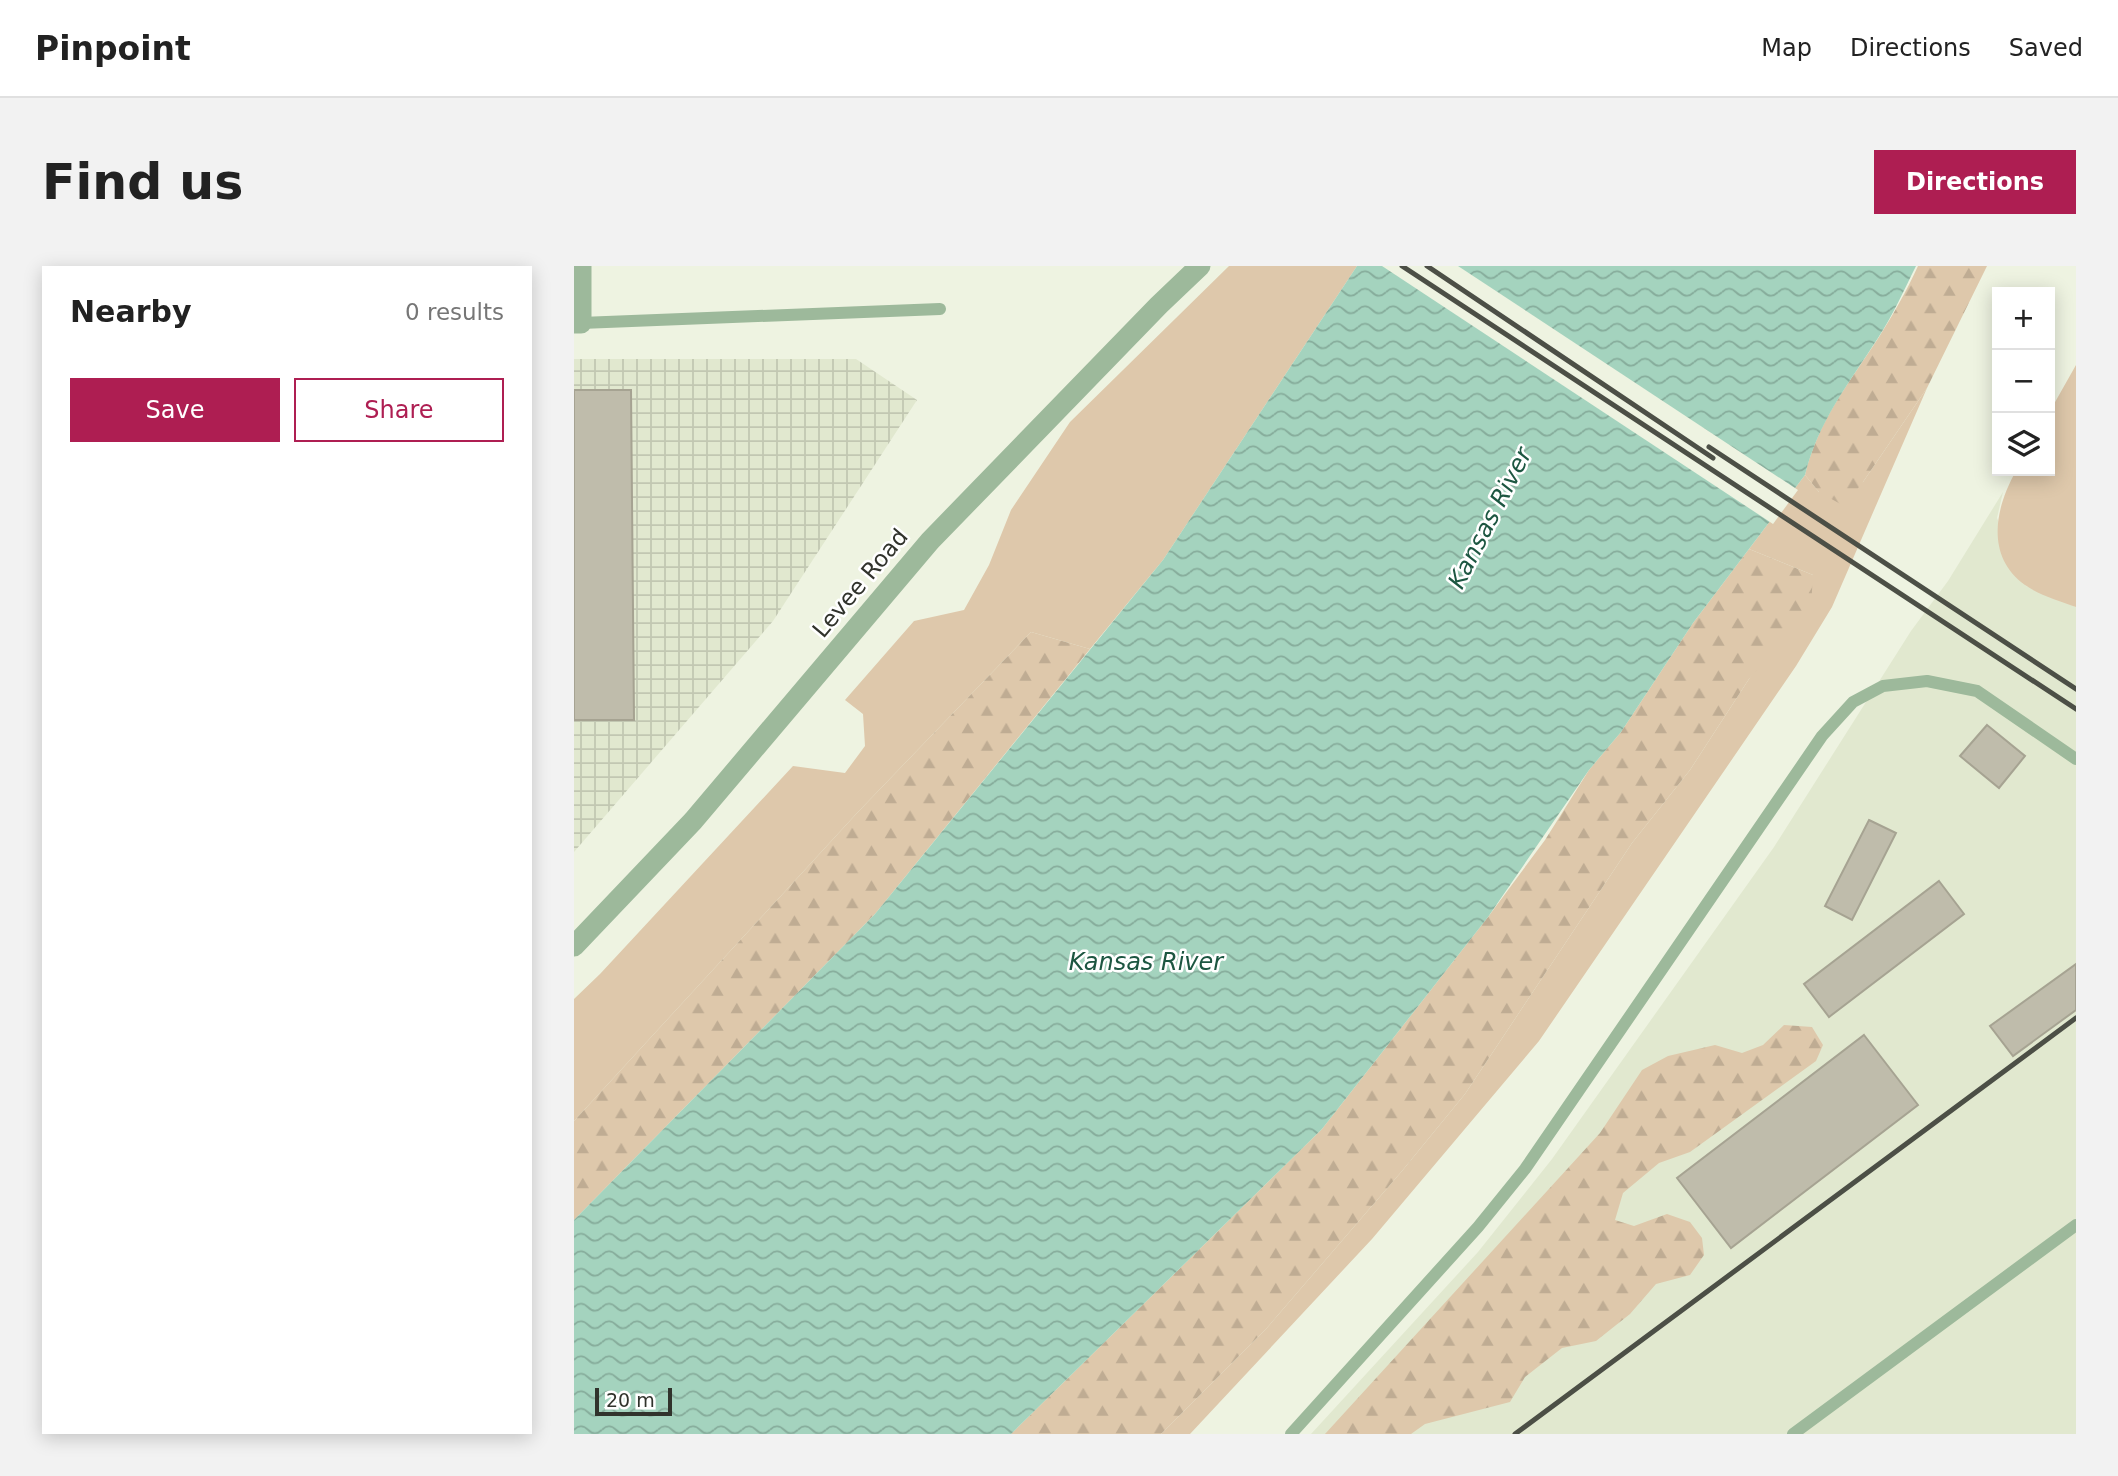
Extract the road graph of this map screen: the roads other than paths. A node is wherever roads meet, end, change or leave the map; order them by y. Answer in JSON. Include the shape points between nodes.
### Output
{"nodes":[{"id":1,"x":581,"y":266,"type":"edge"},
{"id":2,"x":1200,"y":266,"type":"edge"},
{"id":3,"x":940,"y":309,"type":"dead end"},
{"id":4,"x":578,"y":323,"type":"edge"},
{"id":5,"x":2076,"y":759,"type":"edge"},
{"id":6,"x":574,"y":946,"type":"edge"},
{"id":7,"x":2076,"y":1225,"type":"edge"},
{"id":8,"x":1291,"y":1434,"type":"edge"},
{"id":9,"x":1793,"y":1434,"type":"edge"}],
"edges":[{"from":1,"to":4,"type":"street"},
{"from":2,"to":6,"type":"street","name":"Levee Road","via":[[930,541],[693,821]]},
{"from":3,"to":4,"type":"lane"},
{"from":5,"to":8,"type":"lane","via":[[1977,691],[1927,681],[1883,685],[1853,702],[1822,736],[1525,1169]]},
{"from":7,"to":9,"type":"lane"}]}
